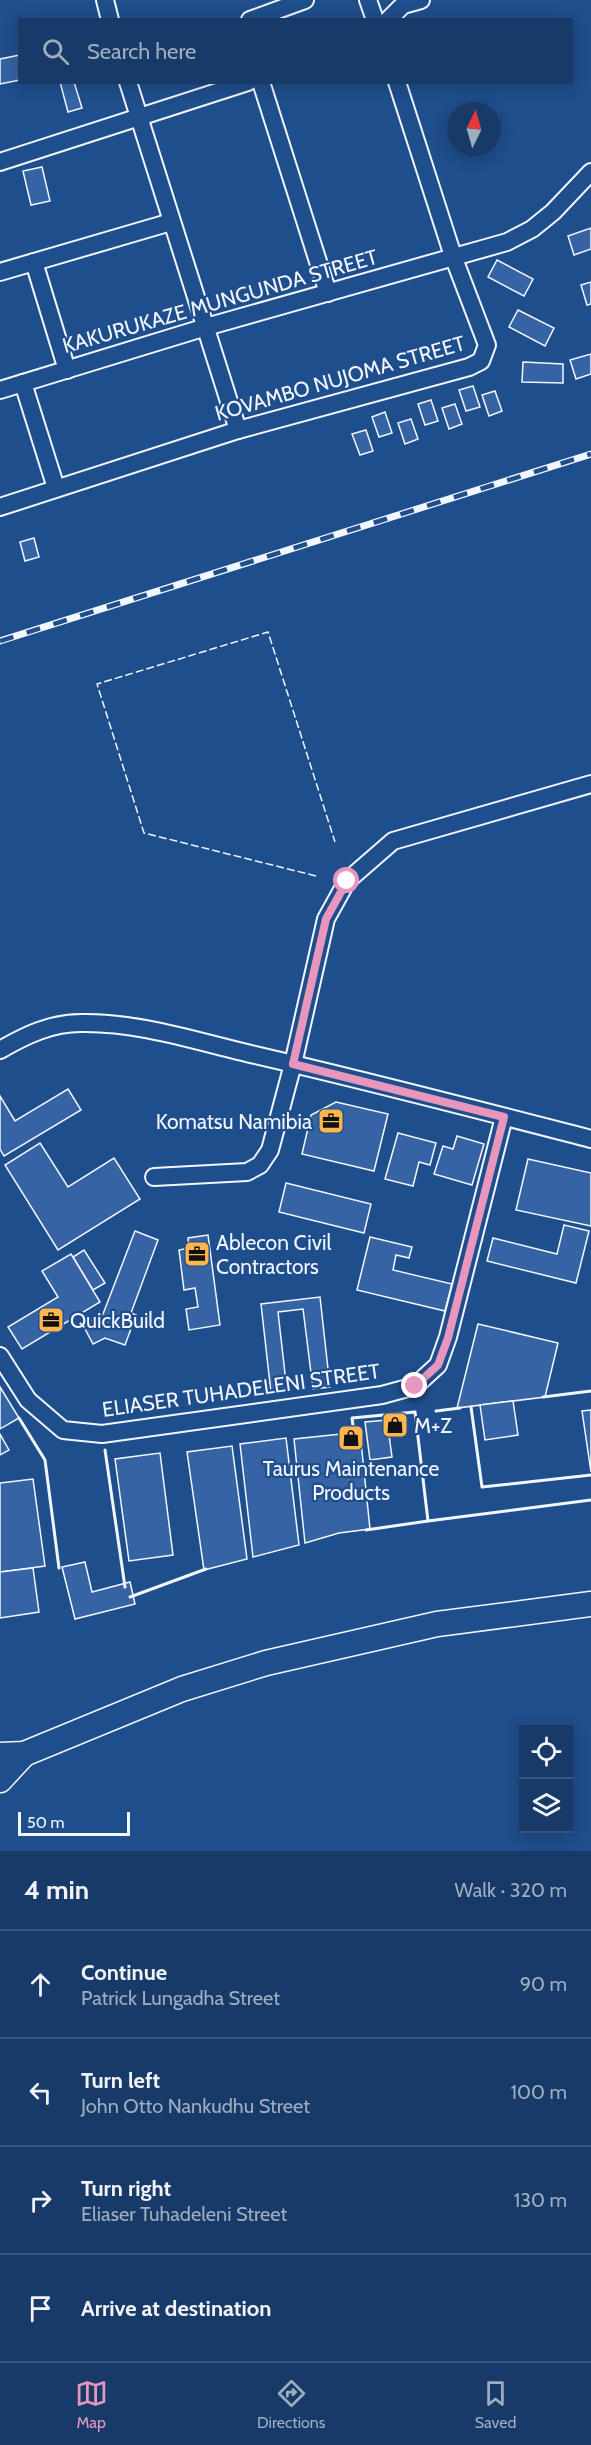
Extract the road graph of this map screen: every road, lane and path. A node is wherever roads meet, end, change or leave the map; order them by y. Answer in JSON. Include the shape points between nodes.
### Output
{"nodes":[{"id":1,"x":105,"y":0,"type":"edge"},
{"id":2,"x":305,"y":0,"type":"edge"},
{"id":3,"x":368,"y":0,"type":"edge"},
{"id":4,"x":421,"y":0,"type":"edge"},
{"id":5,"x":110,"y":18,"type":"edge"},
{"id":6,"x":256,"y":18,"type":"edge"},
{"id":7,"x":374,"y":18,"type":"edge"},
{"id":8,"x":390,"y":18,"type":"edge"},
{"id":9,"x":129,"y":84,"type":"edge"},
{"id":10,"x":242,"y":84,"type":"edge"},
{"id":11,"x":262,"y":84,"type":"edge"},
{"id":12,"x":398,"y":84,"type":"edge"},
{"id":13,"x":137,"y":117,"type":"junction"},
{"id":14,"x":0,"y":162,"type":"edge"},
{"id":15,"x":591,"y":172,"type":"edge"},
{"id":16,"x":171,"y":222,"type":"junction"},
{"id":17,"x":453,"y":256,"type":"junction"},
{"id":18,"x":34,"y":262,"type":"junction"},
{"id":19,"x":0,"y":272,"type":"edge"},
{"id":20,"x":328,"y":293,"type":"junction"},
{"id":21,"x":206,"y":327,"type":"junction"},
{"id":22,"x":67,"y":370,"type":"junction"},
{"id":23,"x":23,"y":383,"type":"junction"},
{"id":24,"x":0,"y":390,"type":"edge"},
{"id":25,"x":238,"y":430,"type":"junction"},
{"id":26,"x":56,"y":488,"type":"junction"},
{"id":27,"x":0,"y":507,"type":"edge"},
{"id":28,"x":591,"y":784,"type":"edge"},
{"id":29,"x":0,"y":1050,"type":"edge"},
{"id":30,"x":293,"y":1064,"type":"junction"},
{"id":31,"x":504,"y":1117,"type":"junction"},
{"id":32,"x":591,"y":1139,"type":"edge"},
{"id":33,"x":154,"y":1177,"type":"dead end"},
{"id":34,"x":0,"y":1356,"type":"edge"},
{"id":35,"x":591,"y":1604,"type":"edge"},
{"id":36,"x":24,"y":1754,"type":"junction"},
{"id":37,"x":0,"y":1755,"type":"edge"},
{"id":38,"x":0,"y":1780,"type":"edge"}],
"edges":[{"from":1,"to":5,"type":"street"},
{"from":2,"to":6,"type":"street"},
{"from":3,"to":7,"type":"street"},
{"from":4,"to":8,"type":"street","via":[[403,5]]},
{"from":9,"to":13,"type":"street"},
{"from":10,"to":13,"type":"street"},
{"from":11,"to":20,"type":"street"},
{"from":12,"to":17,"type":"street","name":"KOVAMBO NUJOMA STREET"},
{"from":13,"to":14,"type":"street"},
{"from":13,"to":16,"type":"street"},
{"from":15,"to":17,"type":"street","name":"KAKURUKAZE MUNGUNDA STREET","via":[[532,230],[507,242]]},
{"from":16,"to":18,"type":"street"},
{"from":16,"to":21,"type":"street"},
{"from":17,"to":20,"type":"street","name":"KAKURUKAZE MUNGUNDA STREET"},
{"from":17,"to":25,"type":"street","name":"KOVAMBO NUJOMA STREET","via":[[487,345],[481,361]]},
{"from":18,"to":19,"type":"street"},
{"from":18,"to":22,"type":"street"},
{"from":20,"to":21,"type":"street","name":"KAKURUKAZE MUNGUNDA STREET"},
{"from":21,"to":22,"type":"street","name":"KAKURUKAZE MUNGUNDA STREET"},
{"from":21,"to":25,"type":"street"},
{"from":22,"to":23,"type":"street","name":"KAKURUKAZE MUNGUNDA STREET"},
{"from":23,"to":24,"type":"street","name":"KAKURUKAZE MUNGUNDA STREET"},
{"from":23,"to":26,"type":"street"},
{"from":25,"to":26,"type":"street","name":"KOVAMBO NUJOMA STREET"},
{"from":26,"to":27,"type":"street","name":"KOVAMBO NUJOMA STREET"},
{"from":28,"to":30,"type":"street","via":[[393,841],[347,881],[326,919]]},
{"from":29,"to":30,"type":"street","via":[[30,1033],[90,1023],[129,1025]]},
{"from":30,"to":31,"type":"street"},
{"from":30,"to":33,"type":"street","via":[[270,1150],[260,1165],[247,1173]]},
{"from":31,"to":32,"type":"street"},
{"from":31,"to":34,"type":"street","name":"ELIASER TUHADELENI STREET","via":[[448,1338],[438,1365],[415,1386],[382,1395],[102,1434],[63,1430],[28,1400]]},
{"from":35,"to":36,"type":"highway","via":[[437,1624],[266,1663],[182,1689]]},
{"from":36,"to":37,"type":"highway"},
{"from":36,"to":38,"type":"highway"}]}
